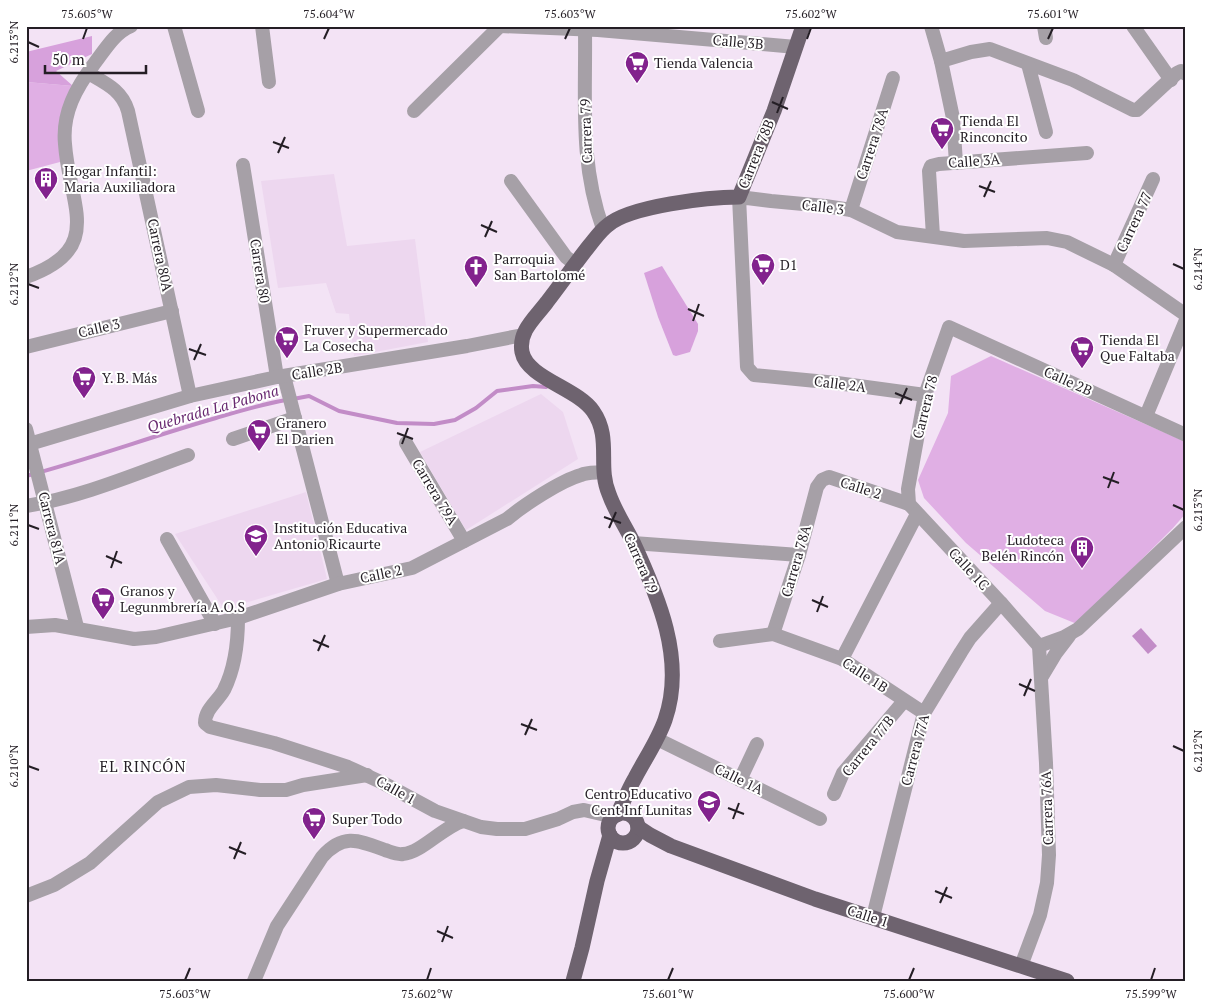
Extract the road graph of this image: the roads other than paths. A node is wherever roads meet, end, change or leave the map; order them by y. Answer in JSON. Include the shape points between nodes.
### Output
{"nodes":[{"id":1,"x":131,"y":26,"type":"edge"},
{"id":2,"x":174,"y":26,"type":"edge"},
{"id":3,"x":262,"y":26,"type":"edge"},
{"id":4,"x":500,"y":26,"type":"edge"},
{"id":5,"x":803,"y":26,"type":"edge"},
{"id":6,"x":931,"y":26,"type":"edge"},
{"id":7,"x":1133,"y":26,"type":"edge"},
{"id":8,"x":565,"y":28,"type":"edge"},
{"id":9,"x":594,"y":29,"type":"edge"},
{"id":10,"x":796,"y":47,"type":"junction"},
{"id":11,"x":942,"y":61,"type":"junction"},
{"id":12,"x":1028,"y":64,"type":"junction"},
{"id":13,"x":88,"y":73,"type":"junction"},
{"id":14,"x":1179,"y":75,"type":"edge"},
{"id":15,"x":893,"y":78,"type":"dead end"},
{"id":16,"x":269,"y":82,"type":"dead end"},
{"id":17,"x":198,"y":111,"type":"dead end"},
{"id":18,"x":414,"y":111,"type":"dead end"},
{"id":19,"x":1046,"y":132,"type":"dead end"},
{"id":20,"x":1087,"y":154,"type":"dead end"},
{"id":21,"x":956,"y":163,"type":"junction"},
{"id":22,"x":243,"y":164,"type":"dead end"},
{"id":23,"x":1153,"y":179,"type":"dead end"},
{"id":24,"x":511,"y":181,"type":"dead end"},
{"id":25,"x":739,"y":196,"type":"junction"},
{"id":26,"x":851,"y":210,"type":"junction"},
{"id":27,"x":603,"y":229,"type":"junction"},
{"id":28,"x":933,"y":236,"type":"junction"},
{"id":29,"x":574,"y":264,"type":"junction"},
{"id":30,"x":1114,"y":265,"type":"junction"},
{"id":31,"x":26,"y":277,"type":"edge"},
{"id":32,"x":172,"y":310,"type":"junction"},
{"id":33,"x":1186,"y":315,"type":"edge"},
{"id":34,"x":1186,"y":320,"type":"edge"},
{"id":35,"x":949,"y":327,"type":"joint"},
{"id":36,"x":523,"y":334,"type":"junction"},
{"id":37,"x":26,"y":347,"type":"edge"},
{"id":38,"x":754,"y":375,"type":"joint"},
{"id":39,"x":281,"y":377,"type":"junction"},
{"id":40,"x":926,"y":395,"type":"junction"},
{"id":41,"x":190,"y":396,"type":"junction"},
{"id":42,"x":294,"y":413,"type":"junction"},
{"id":43,"x":1146,"y":416,"type":"junction"},
{"id":44,"x":26,"y":429,"type":"edge"},
{"id":45,"x":1186,"y":435,"type":"edge"},
{"id":46,"x":233,"y":439,"type":"dead end"},
{"id":47,"x":406,"y":443,"type":"dead end"},
{"id":48,"x":28,"y":444,"type":"edge"},
{"id":49,"x":188,"y":455,"type":"dead end"},
{"id":50,"x":604,"y":472,"type":"junction"},
{"id":51,"x":817,"y":487,"type":"joint"},
{"id":52,"x":46,"y":503,"type":"junction"},
{"id":53,"x":26,"y":506,"type":"edge"},
{"id":54,"x":913,"y":509,"type":"junction"},
{"id":55,"x":1186,"y":527,"type":"edge"},
{"id":56,"x":167,"y":538,"type":"dead end"},
{"id":57,"x":464,"y":542,"type":"junction"},
{"id":58,"x":633,"y":543,"type":"junction"},
{"id":59,"x":799,"y":554,"type":"junction"},
{"id":60,"x":338,"y":584,"type":"junction"},
{"id":61,"x":1001,"y":603,"type":"junction"},
{"id":62,"x":238,"y":618,"type":"junction"},
{"id":63,"x":215,"y":624,"type":"junction"},
{"id":64,"x":26,"y":627,"type":"edge"},
{"id":65,"x":77,"y":627,"type":"junction"},
{"id":66,"x":1071,"y":633,"type":"junction"},
{"id":67,"x":773,"y":634,"type":"junction"},
{"id":68,"x":720,"y":641,"type":"dead end"},
{"id":69,"x":1039,"y":646,"type":"junction"},
{"id":70,"x":842,"y":659,"type":"junction"},
{"id":71,"x":1041,"y":679,"type":"junction"},
{"id":72,"x":904,"y":701,"type":"junction"},
{"id":73,"x":924,"y":713,"type":"junction"},
{"id":74,"x":657,"y":739,"type":"junction"},
{"id":75,"x":756,"y":744,"type":"dead end"},
{"id":76,"x":368,"y":775,"type":"junction"},
{"id":77,"x":740,"y":780,"type":"junction"},
{"id":78,"x":834,"y":794,"type":"dead end"},
{"id":79,"x":820,"y":820,"type":"dead end"},
{"id":80,"x":463,"y":821,"type":"junction"},
{"id":81,"x":621,"y":828,"type":"junction"},
{"id":82,"x":26,"y":896,"type":"edge"},
{"id":83,"x":873,"y":918,"type":"junction"},
{"id":84,"x":1021,"y":966,"type":"junction"},
{"id":85,"x":254,"y":981,"type":"edge"},
{"id":86,"x":573,"y":981,"type":"edge"},
{"id":87,"x":1067,"y":981,"type":"edge"}],
"edges":[{"from":1,"to":13,"type":"street","via":[[113,38]]},
{"from":2,"to":17,"type":"street"},
{"from":3,"to":16,"type":"street"},
{"from":4,"to":8,"type":"street","name":"Calle 3B"},
{"from":4,"to":18,"type":"street"},
{"from":5,"to":10,"type":"main road","name":"Carrera 78B"},
{"from":6,"to":11,"type":"street"},
{"from":7,"to":14,"type":"street"},
{"from":8,"to":9,"type":"street","name":"Calle 3B"},
{"from":9,"to":10,"type":"street","name":"Calle 3B"},
{"from":9,"to":27,"type":"street","name":"Carrera 79","via":[[585,142],[592,194]]},
{"from":10,"to":25,"type":"main road","name":"Carrera 78B"},
{"from":11,"to":12,"type":"street","via":[[990,49]]},
{"from":11,"to":21,"type":"street","via":[[953,118]]},
{"from":12,"to":14,"type":"street","via":[[1072,80],[1130,110],[1137,110]]},
{"from":12,"to":19,"type":"street"},
{"from":13,"to":31,"type":"street","via":[[68,108],[64,144],[79,222],[76,237],[57,264]]},
{"from":13,"to":32,"type":"street","name":"Carrera 80A","via":[[116,90],[125,101]]},
{"from":15,"to":26,"type":"street","name":"Carrera 78A"},
{"from":20,"to":21,"type":"street","name":"Calle 3A"},
{"from":21,"to":28,"type":"street","name":"Calle 3A","via":[[931,166],[929,171]]},
{"from":22,"to":39,"type":"street","name":"Carrera 80"},
{"from":23,"to":30,"type":"street","name":"Carrera 77"},
{"from":24,"to":29,"type":"street"},
{"from":25,"to":26,"type":"street","name":"Calle 3"},
{"from":25,"to":27,"type":"main road","name":"Calle 3","via":[[625,214]]},
{"from":25,"to":38,"type":"street","name":"Carrera 78B","via":[[747,367]]},
{"from":26,"to":28,"type":"street","name":"Calle 3","via":[[897,232]]},
{"from":27,"to":29,"type":"main road","name":"Calle 3"},
{"from":28,"to":30,"type":"street","name":"Calle 3","via":[[964,241],[1047,238],[1067,242]]},
{"from":29,"to":36,"type":"main road","name":"Calle 3"},
{"from":30,"to":33,"type":"street","name":"Calle 3"},
{"from":32,"to":37,"type":"street","name":"Calle 3"},
{"from":32,"to":41,"type":"street","name":"Carrera 80A"},
{"from":34,"to":43,"type":"street"},
{"from":35,"to":40,"type":"street","name":"Carrera 78"},
{"from":35,"to":43,"type":"street","name":"Calle 2B"},
{"from":36,"to":39,"type":"street","name":"Calle 2B"},
{"from":36,"to":50,"type":"main road","name":"Carrera 79","via":[[522,353],[530,366],[581,398],[592,410],[602,431]]},
{"from":38,"to":40,"type":"street","name":"Calle 2A"},
{"from":39,"to":41,"type":"street","name":"Calle 2B"},
{"from":39,"to":42,"type":"street","name":"Carrera 80"},
{"from":40,"to":54,"type":"street","name":"Carrera 78","via":[[908,489]]},
{"from":41,"to":48,"type":"street","name":"Calle 2B"},
{"from":42,"to":46,"type":"street"},
{"from":42,"to":60,"type":"street","name":"Carrera 80"},
{"from":43,"to":45,"type":"street","name":"Calle 2B"},
{"from":44,"to":48,"type":"street","name":"Carrera 81A"},
{"from":47,"to":57,"type":"street","name":"Carrera 79A"},
{"from":48,"to":52,"type":"street","name":"Carrera 81A"},
{"from":49,"to":52,"type":"street"},
{"from":50,"to":57,"type":"street","name":"Calle 2","via":[[571,478]]},
{"from":50,"to":58,"type":"main road","name":"Carrera 79","via":[[609,494]]},
{"from":51,"to":54,"type":"street","name":"Calle 2","via":[[822,480],[829,478]]},
{"from":51,"to":59,"type":"street","name":"Carrera 78A"},
{"from":52,"to":53,"type":"street"},
{"from":52,"to":65,"type":"street","name":"Carrera 81A"},
{"from":54,"to":61,"type":"street","name":"Calle 1C"},
{"from":54,"to":70,"type":"street"},
{"from":55,"to":66,"type":"street"},
{"from":56,"to":63,"type":"street"},
{"from":57,"to":60,"type":"street","name":"Calle 2","via":[[412,568]]},
{"from":58,"to":59,"type":"street"},
{"from":58,"to":74,"type":"main road","name":"Carrera 79","via":[[661,609],[670,647],[670,704]]},
{"from":59,"to":67,"type":"street","name":"Carrera 78A"},
{"from":60,"to":62,"type":"street","name":"Calle 2"},
{"from":61,"to":69,"type":"street","name":"Calle 1C"},
{"from":61,"to":73,"type":"street","name":"Carrera 77A","via":[[970,638]]},
{"from":62,"to":63,"type":"street","name":"Calle 2"},
{"from":62,"to":76,"type":"street","name":"Calle 1","via":[[229,677],[209,709],[205,718],[207,725],[312,754]]},
{"from":63,"to":65,"type":"street","name":"Calle 2","via":[[134,639]]},
{"from":64,"to":65,"type":"street","via":[[55,624]]},
{"from":66,"to":69,"type":"street"},
{"from":66,"to":71,"type":"street"},
{"from":67,"to":68,"type":"street"},
{"from":67,"to":70,"type":"street","name":"Calle 1B"},
{"from":69,"to":71,"type":"street","name":"Carrera 76A"},
{"from":70,"to":72,"type":"street","name":"Calle 1B"},
{"from":71,"to":84,"type":"street","name":"Carrera 76A","via":[[1046,763],[1047,882],[1040,915]]},
{"from":72,"to":73,"type":"street","name":"Calle 1B"},
{"from":72,"to":78,"type":"street","name":"Carrera 77B","via":[[843,773]]},
{"from":73,"to":83,"type":"street","name":"Carrera 77A"},
{"from":74,"to":77,"type":"street","name":"Calle 1A"},
{"from":74,"to":81,"type":"main road","name":"Carrera 79","via":[[627,793]]},
{"from":75,"to":77,"type":"street"},
{"from":76,"to":80,"type":"street","name":"Calle 1","via":[[422,804]]},
{"from":76,"to":82,"type":"street","via":[[286,790],[216,785],[189,787],[158,802],[90,863],[54,885]]},
{"from":77,"to":79,"type":"street","name":"Calle 1A"},
{"from":80,"to":81,"type":"street","name":"Calle 1","via":[[481,827],[516,830],[584,810]]},
{"from":80,"to":85,"type":"street","via":[[408,854],[396,854],[356,840],[346,840],[330,848],[277,926]]},
{"from":81,"to":83,"type":"main road","name":"Calle 1","via":[[650,835],[671,846]]},
{"from":81,"to":86,"type":"main road","via":[[603,863]]},
{"from":83,"to":84,"type":"main road","name":"Calle 1"},
{"from":84,"to":87,"type":"main road","name":"Calle 1"}]}
